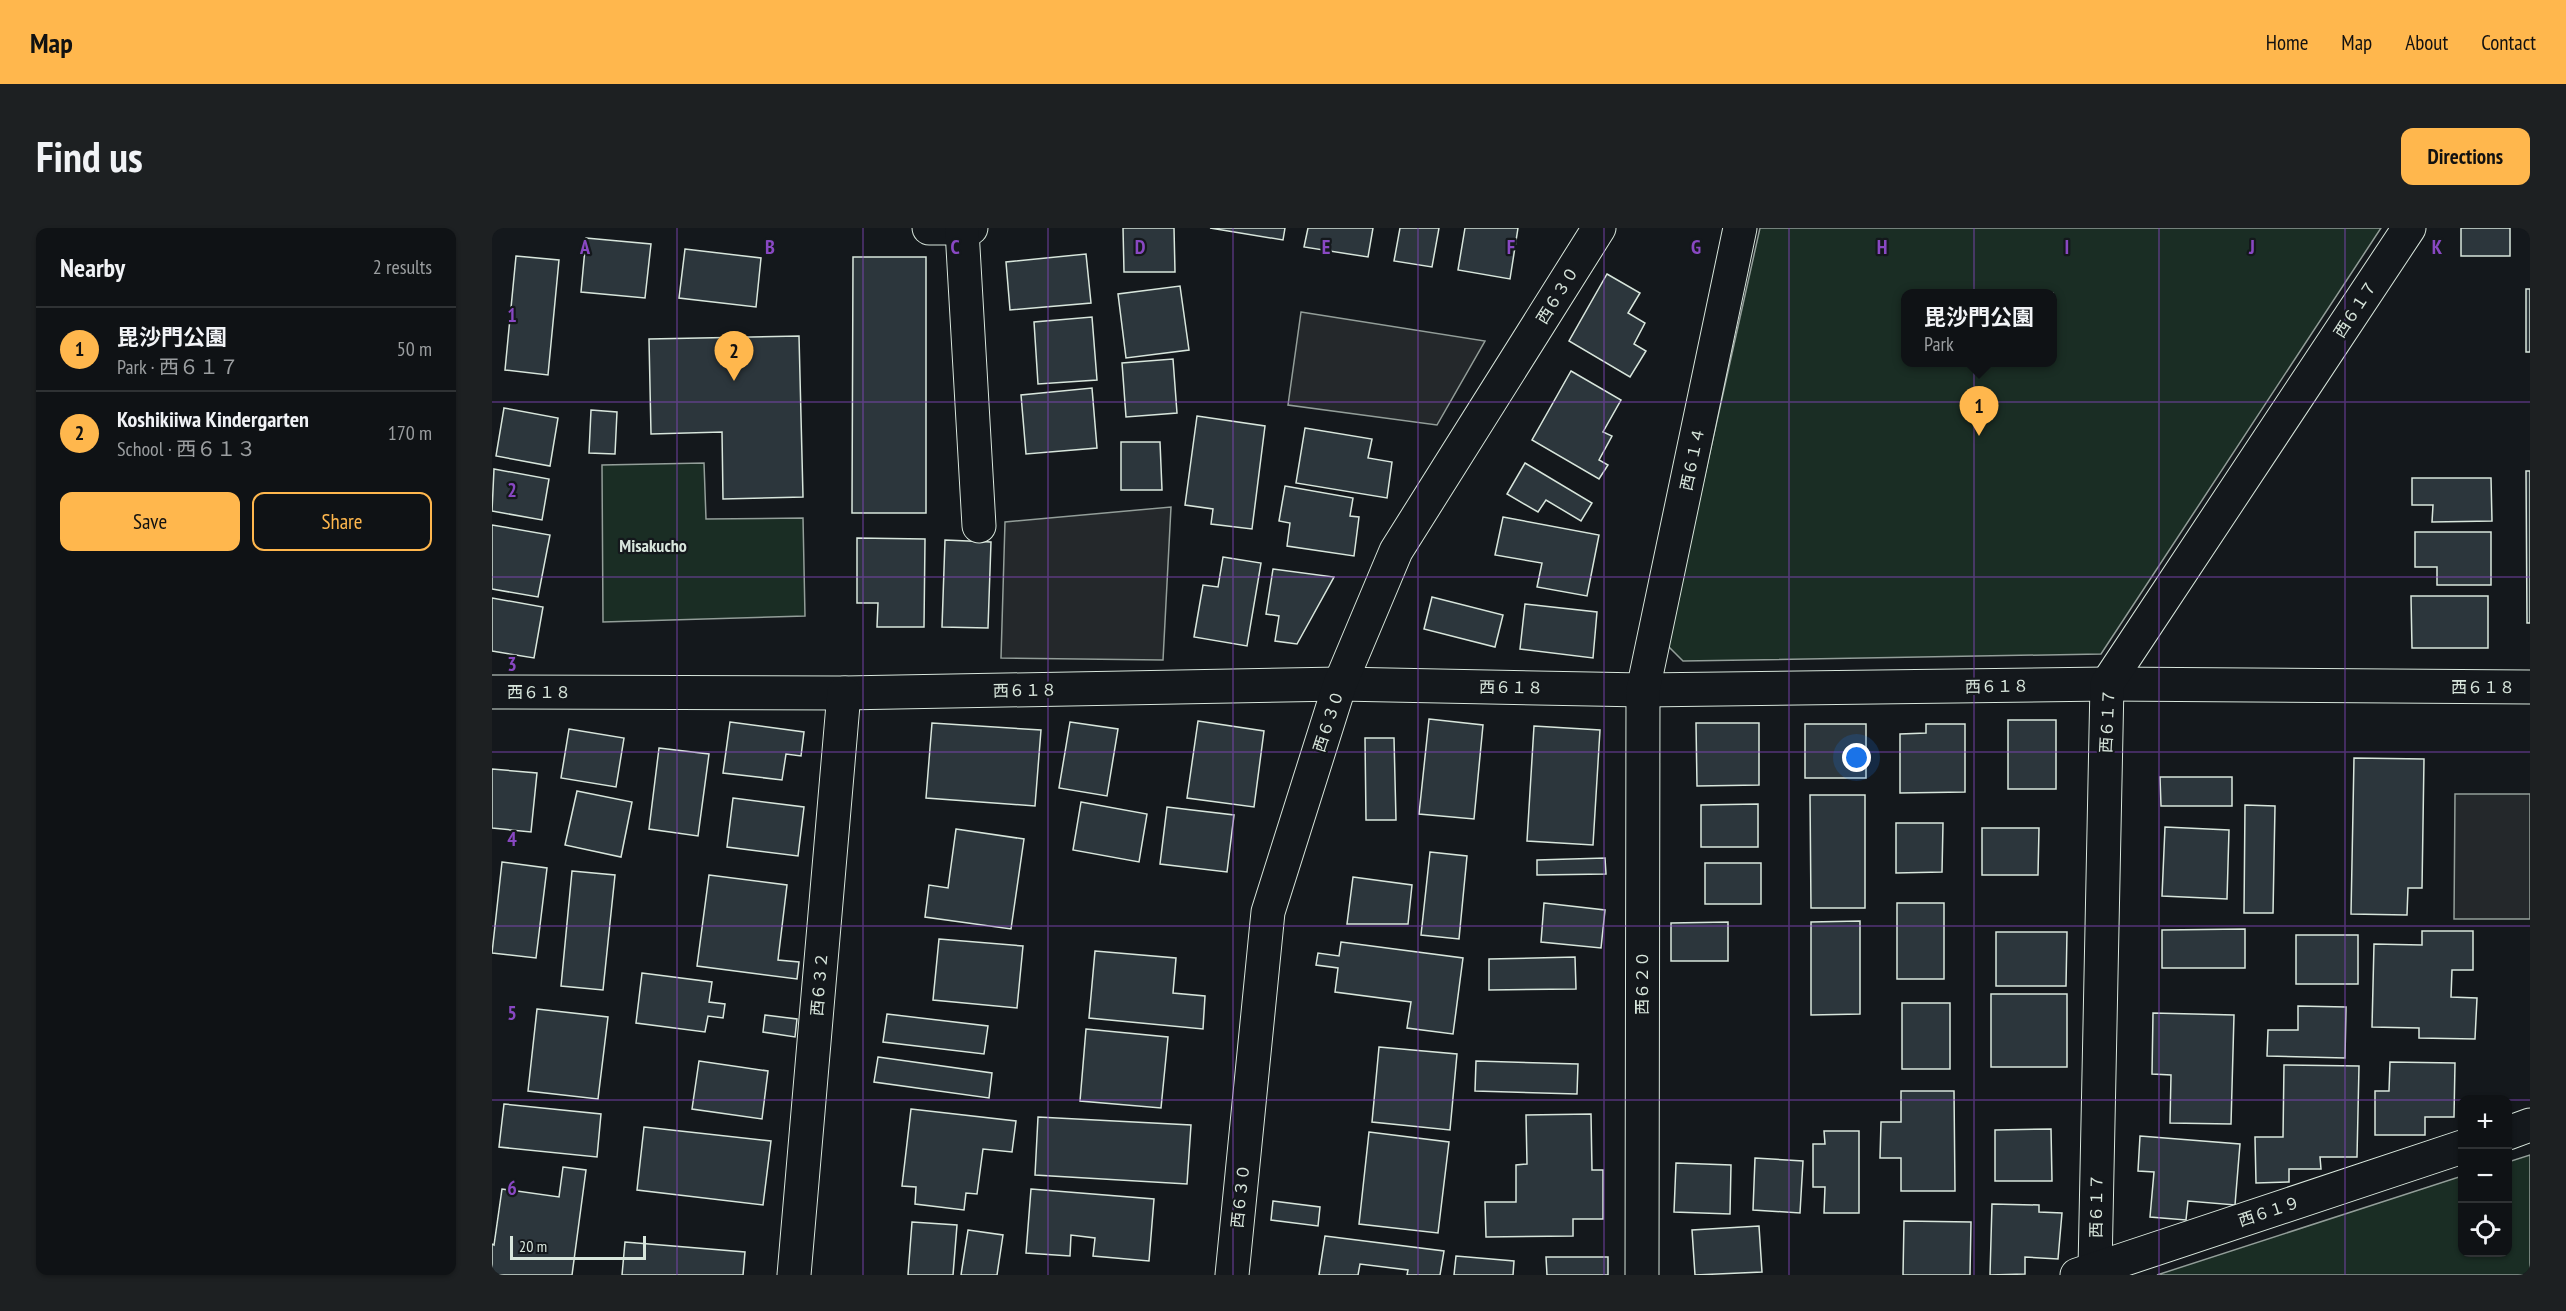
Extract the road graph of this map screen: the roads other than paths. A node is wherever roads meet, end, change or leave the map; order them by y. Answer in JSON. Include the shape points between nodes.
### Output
{"nodes":[{"id":1,"x":929,"y":228,"type":"edge"},
{"id":2,"x":1599,"y":228,"type":"edge"},
{"id":3,"x":1740,"y":228,"type":"edge"},
{"id":4,"x":2409,"y":228,"type":"edge"},
{"id":5,"x":967,"y":229,"type":"edge"},
{"id":6,"x":979,"y":526,"type":"dead end"},
{"id":7,"x":1340,"y":684,"type":"junction"},
{"id":8,"x":2107,"y":684,"type":"junction"},
{"id":9,"x":2530,"y":687,"type":"edge"},
{"id":10,"x":1643,"y":690,"type":"junction"},
{"id":11,"x":492,"y":692,"type":"edge"},
{"id":12,"x":844,"y":693,"type":"junction"},
{"id":13,"x":2530,"y":1125,"type":"edge"},
{"id":14,"x":2512,"y":1132,"type":"edge"},
{"id":15,"x":2460,"y":1149,"type":"edge"},
{"id":16,"x":2086,"y":1271,"type":"edge"},
{"id":17,"x":794,"y":1275,"type":"edge"},
{"id":18,"x":1232,"y":1275,"type":"edge"},
{"id":19,"x":1642,"y":1275,"type":"edge"}],
"edges":[{"from":1,"to":5,"type":"street"},
{"from":2,"to":7,"type":"street","name":"西６３０","via":[[1396,551]]},
{"from":3,"to":10,"type":"street","name":"西６１４"},
{"from":4,"to":8,"type":"street","name":"西６１７"},
{"from":5,"to":6,"type":"street"},
{"from":7,"to":10,"type":"street","name":"西６１８"},
{"from":7,"to":12,"type":"street","name":"西６１８"},
{"from":7,"to":18,"type":"street","name":"西６３０","via":[[1268,912]]},
{"from":8,"to":9,"type":"street","name":"西６１８"},
{"from":8,"to":10,"type":"street","name":"西６１８"},
{"from":8,"to":16,"type":"street","name":"西６１７"},
{"from":10,"to":19,"type":"street","name":"西６２０"},
{"from":11,"to":12,"type":"street","name":"西６１８"},
{"from":12,"to":17,"type":"street","name":"西６３２"},
{"from":13,"to":14,"type":"street"},
{"from":15,"to":16,"type":"street","name":"西６１９"}]}
